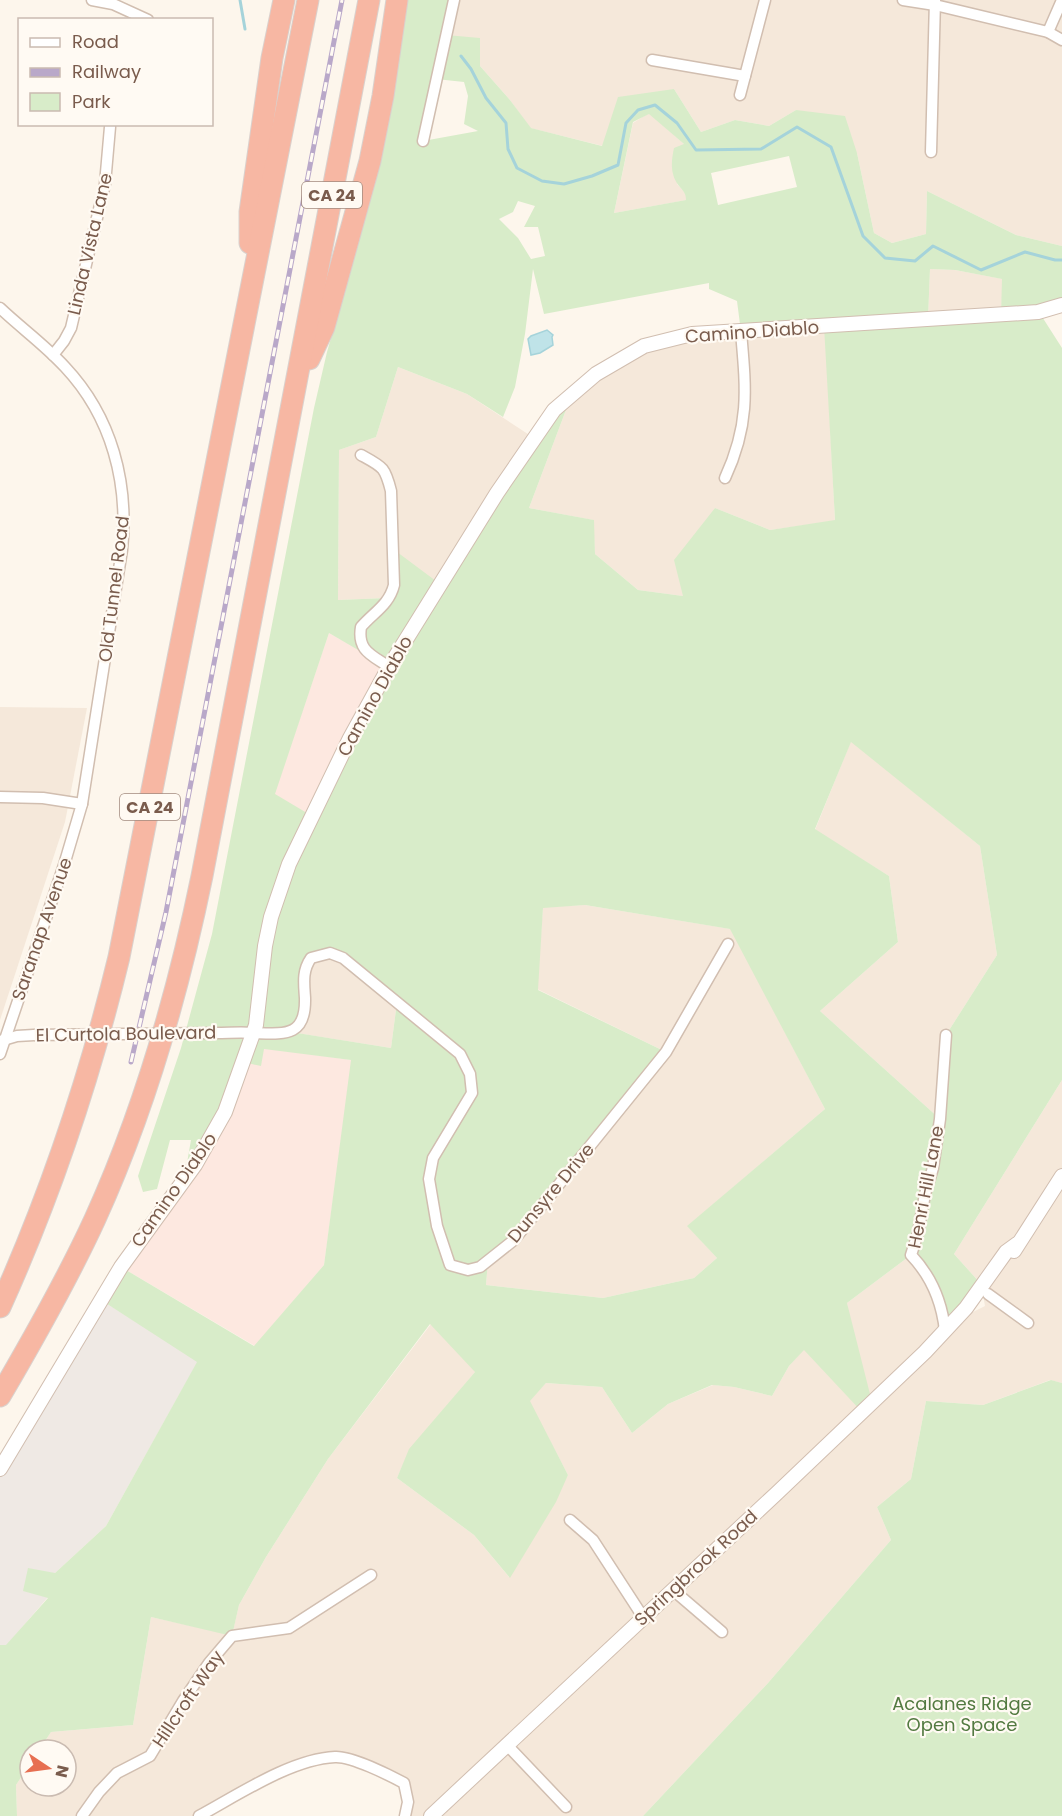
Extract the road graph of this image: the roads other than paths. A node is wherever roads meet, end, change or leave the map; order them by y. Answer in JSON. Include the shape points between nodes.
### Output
{"nodes":[{"id":1,"x":92,"y":0,"type":"edge"},
{"id":2,"x":276,"y":0,"type":"edge"},
{"id":3,"x":284,"y":0,"type":"edge"},
{"id":4,"x":308,"y":0,"type":"edge"},
{"id":5,"x":369,"y":0,"type":"edge"},
{"id":6,"x":397,"y":0,"type":"edge"},
{"id":7,"x":454,"y":0,"type":"edge"},
{"id":8,"x":765,"y":0,"type":"edge"},
{"id":9,"x":903,"y":0,"type":"edge"},
{"id":10,"x":1062,"y":0,"type":"edge"},
{"id":11,"x":935,"y":2,"type":"edge"},
{"id":12,"x":144,"y":18,"type":"edge"},
{"id":13,"x":1048,"y":32,"type":"junction"},
{"id":14,"x":1062,"y":40,"type":"edge"},
{"id":15,"x":272,"y":58,"type":"junction"},
{"id":16,"x":652,"y":60,"type":"dead end"},
{"id":17,"x":745,"y":76,"type":"junction"},
{"id":18,"x":740,"y":95,"type":"dead end"},
{"id":19,"x":110,"y":127,"type":"dead end"},
{"id":20,"x":423,"y":141,"type":"dead end"},
{"id":21,"x":931,"y":152,"type":"dead end"},
{"id":22,"x":249,"y":293,"type":"junction"},
{"id":23,"x":1062,"y":305,"type":"edge"},
{"id":24,"x":0,"y":308,"type":"edge"},
{"id":25,"x":741,"y":332,"type":"junction"},
{"id":26,"x":53,"y":355,"type":"junction"},
{"id":27,"x":295,"y":390,"type":"junction"},
{"id":28,"x":361,"y":455,"type":"dead end"},
{"id":29,"x":725,"y":478,"type":"dead end"},
{"id":30,"x":389,"y":667,"type":"junction"},
{"id":31,"x":0,"y":797,"type":"edge"},
{"id":32,"x":82,"y":804,"type":"junction"},
{"id":33,"x":728,"y":945,"type":"dead end"},
{"id":34,"x":253,"y":1032,"type":"junction"},
{"id":35,"x":946,"y":1035,"type":"dead end"},
{"id":36,"x":3,"y":1040,"type":"edge"},
{"id":37,"x":0,"y":1054,"type":"edge"},
{"id":38,"x":1062,"y":1176,"type":"edge"},
{"id":39,"x":1017,"y":1244,"type":"junction"},
{"id":40,"x":988,"y":1294,"type":"junction"},
{"id":41,"x":0,"y":1307,"type":"edge"},
{"id":42,"x":958,"y":1318,"type":"junction"},
{"id":43,"x":1028,"y":1323,"type":"dead end"},
{"id":44,"x":945,"y":1331,"type":"junction"},
{"id":45,"x":0,"y":1396,"type":"edge"},
{"id":46,"x":0,"y":1469,"type":"edge"},
{"id":47,"x":570,"y":1520,"type":"dead end"},
{"id":48,"x":371,"y":1575,"type":"dead end"},
{"id":49,"x":673,"y":1590,"type":"junction"},
{"id":50,"x":643,"y":1617,"type":"junction"},
{"id":51,"x":722,"y":1632,"type":"dead end"},
{"id":52,"x":507,"y":1745,"type":"junction"},
{"id":53,"x":566,"y":1808,"type":"dead end"},
{"id":54,"x":82,"y":1816,"type":"edge"},
{"id":55,"x":199,"y":1816,"type":"edge"},
{"id":56,"x":405,"y":1816,"type":"edge"},
{"id":57,"x":431,"y":1816,"type":"edge"}],
"edges":[{"from":1,"to":12,"type":"street","via":[[113,4]]},
{"from":2,"to":15,"type":"highway"},
{"from":3,"to":15,"type":"highway"},
{"from":4,"to":22,"type":"highway","number":"CA 24"},
{"from":5,"to":27,"type":"highway","number":"CA 24"},
{"from":6,"to":27,"type":"highway","via":[[370,161],[324,327]]},
{"from":7,"to":20,"type":"street"},
{"from":8,"to":17,"type":"street"},
{"from":9,"to":11,"type":"street"},
{"from":10,"to":13,"type":"street"},
{"from":11,"to":13,"type":"street"},
{"from":11,"to":21,"type":"street"},
{"from":13,"to":14,"type":"street"},
{"from":15,"to":22,"type":"highway","via":[[250,212]]},
{"from":16,"to":17,"type":"street"},
{"from":17,"to":18,"type":"street"},
{"from":19,"to":26,"type":"street","name":"Linda Vista Lane","via":[[105,184],[71,328]]},
{"from":22,"to":41,"type":"highway","number":"CA 24","via":[[131,905],[109,999],[62,1154]]},
{"from":23,"to":25,"type":"street","name":"Camino Diablo","via":[[1038,312]]},
{"from":24,"to":26,"type":"street","name":"Old Tunnel Road"},
{"from":25,"to":29,"type":"street","via":[[745,413]]},
{"from":25,"to":30,"type":"street","name":"Camino Diablo","via":[[692,334],[644,346],[596,374],[554,410],[497,492]]},
{"from":26,"to":32,"type":"street","name":"Old Tunnel Road","via":[[79,383],[100,416],[115,454],[123,492],[122,550]]},
{"from":27,"to":45,"type":"highway","number":"CA 24","via":[[202,876],[163,1036],[136,1119],[99,1209]]},
{"from":28,"to":30,"type":"street","via":[[382,466],[391,491],[394,585],[384,607],[361,627],[359,638],[367,652]]},
{"from":30,"to":34,"type":"street","name":"Camino Diablo","via":[[289,864],[271,917]]},
{"from":31,"to":32,"type":"street"},
{"from":32,"to":36,"type":"street","name":"Saranap Avenue"},
{"from":33,"to":34,"type":"street","name":"Dunsyre Drive","via":[[666,1052],[514,1240],[480,1266],[468,1270],[450,1265],[437,1226],[429,1179],[433,1158],[472,1093],[470,1074],[460,1054],[343,958],[330,954],[311,958],[305,967],[305,1014],[298,1027],[274,1035]]},
{"from":34,"to":36,"type":"street","name":"El Curtola Boulevard","bridge":true,"via":[[34,1035]]},
{"from":34,"to":46,"type":"street","name":"Camino Diablo","via":[[225,1112],[205,1150],[122,1267]]},
{"from":35,"to":44,"type":"street","name":"Henri Hill Lane","via":[[933,1168],[911,1255],[933,1286],[943,1310]]},
{"from":36,"to":37,"type":"street","name":"Saranap Avenue"},
{"from":38,"to":39,"type":"street","name":"Springbrook Road"},
{"from":39,"to":40,"type":"street","name":"Springbrook Road"},
{"from":39,"to":42,"type":"street","name":"Springbrook Road","via":[[1006,1252]]},
{"from":40,"to":42,"type":"street","name":"Springbrook Road"},
{"from":40,"to":43,"type":"street"},
{"from":42,"to":44,"type":"street","name":"Springbrook Road"},
{"from":44,"to":49,"type":"street","name":"Springbrook Road"},
{"from":47,"to":50,"type":"street","via":[[593,1539]]},
{"from":48,"to":54,"type":"street","name":"Hillcroft Way","via":[[289,1628],[232,1636],[189,1691],[150,1756],[117,1773]]},
{"from":49,"to":50,"type":"street","name":"Springbrook Road"},
{"from":49,"to":51,"type":"street"},
{"from":50,"to":52,"type":"street","name":"Springbrook Road"},
{"from":52,"to":53,"type":"street"},
{"from":52,"to":57,"type":"street","name":"Springbrook Road"},
{"from":55,"to":56,"type":"street","via":[[295,1765],[337,1756],[404,1783],[408,1802]]}]}
